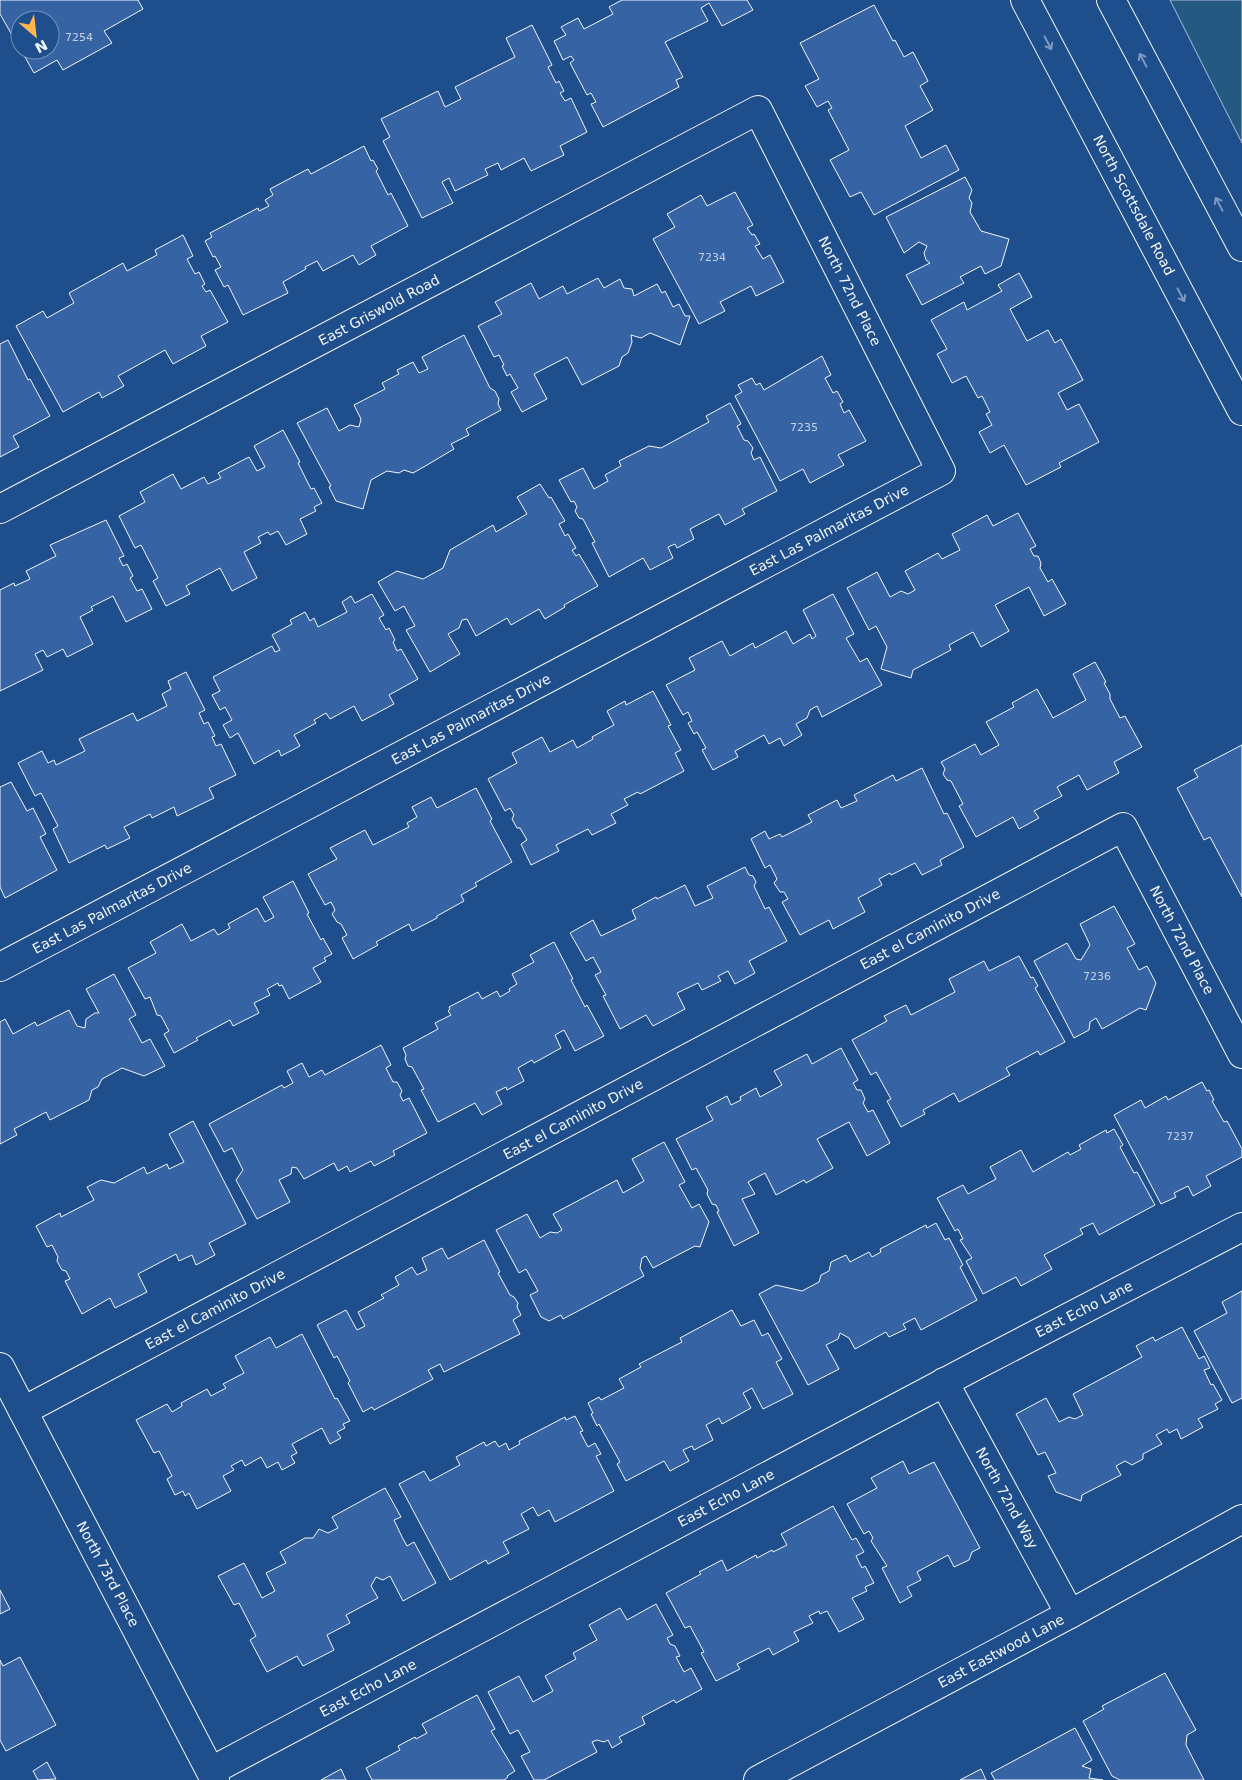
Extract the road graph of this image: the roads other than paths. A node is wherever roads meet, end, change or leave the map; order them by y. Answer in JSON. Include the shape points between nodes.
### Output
{"nodes":[{"id":1,"x":1025,"y":0,"type":"edge"},
{"id":2,"x":1111,"y":0,"type":"edge"},
{"id":3,"x":758,"y":110,"type":"joint"},
{"id":4,"x":1242,"y":247,"type":"edge"},
{"id":5,"x":1242,"y":411,"type":"edge"},
{"id":6,"x":942,"y":471,"type":"joint"},
{"id":7,"x":0,"y":509,"type":"edge"},
{"id":8,"x":1123,"y":827,"type":"joint"},
{"id":9,"x":0,"y":967,"type":"edge"},
{"id":10,"x":1242,"y":1054,"type":"edge"},
{"id":11,"x":1242,"y":1227,"type":"edge"},
{"id":12,"x":0,"y":1367,"type":"edge"},
{"id":13,"x":944,"y":1382,"type":"junction"},
{"id":14,"x":23,"y":1411,"type":"junction"},
{"id":15,"x":1242,"y":1519,"type":"edge"},
{"id":16,"x":1070,"y":1614,"type":"junction"},
{"id":17,"x":213,"y":1775,"type":"edge"},
{"id":18,"x":758,"y":1780,"type":"edge"}],
"edges":[{"from":1,"to":5,"type":"street","name":"North Scottsdale Road","one_way":true},
{"from":4,"to":2,"type":"street","one_way":true},
{"from":3,"to":6,"type":"street","name":"North 72nd Place"},
{"from":3,"to":7,"type":"street","name":"East Griswold Road"},
{"from":6,"to":9,"type":"street","name":"East Las Palmaritas Drive"},
{"from":8,"to":10,"type":"street","name":"North 72nd Place"},
{"from":8,"to":14,"type":"street","name":"East el Caminito Drive"},
{"from":11,"to":13,"type":"street","name":"East Echo Lane"},
{"from":12,"to":14,"type":"street","name":"North 73rd Place"},
{"from":13,"to":16,"type":"street","name":"North 72nd Way"},
{"from":13,"to":17,"type":"street","name":"East Echo Lane"},
{"from":14,"to":17,"type":"street","name":"North 73rd Place"},
{"from":15,"to":16,"type":"street","name":"East Eastwood Lane"},
{"from":16,"to":18,"type":"street","name":"East Eastwood Lane"}]}
